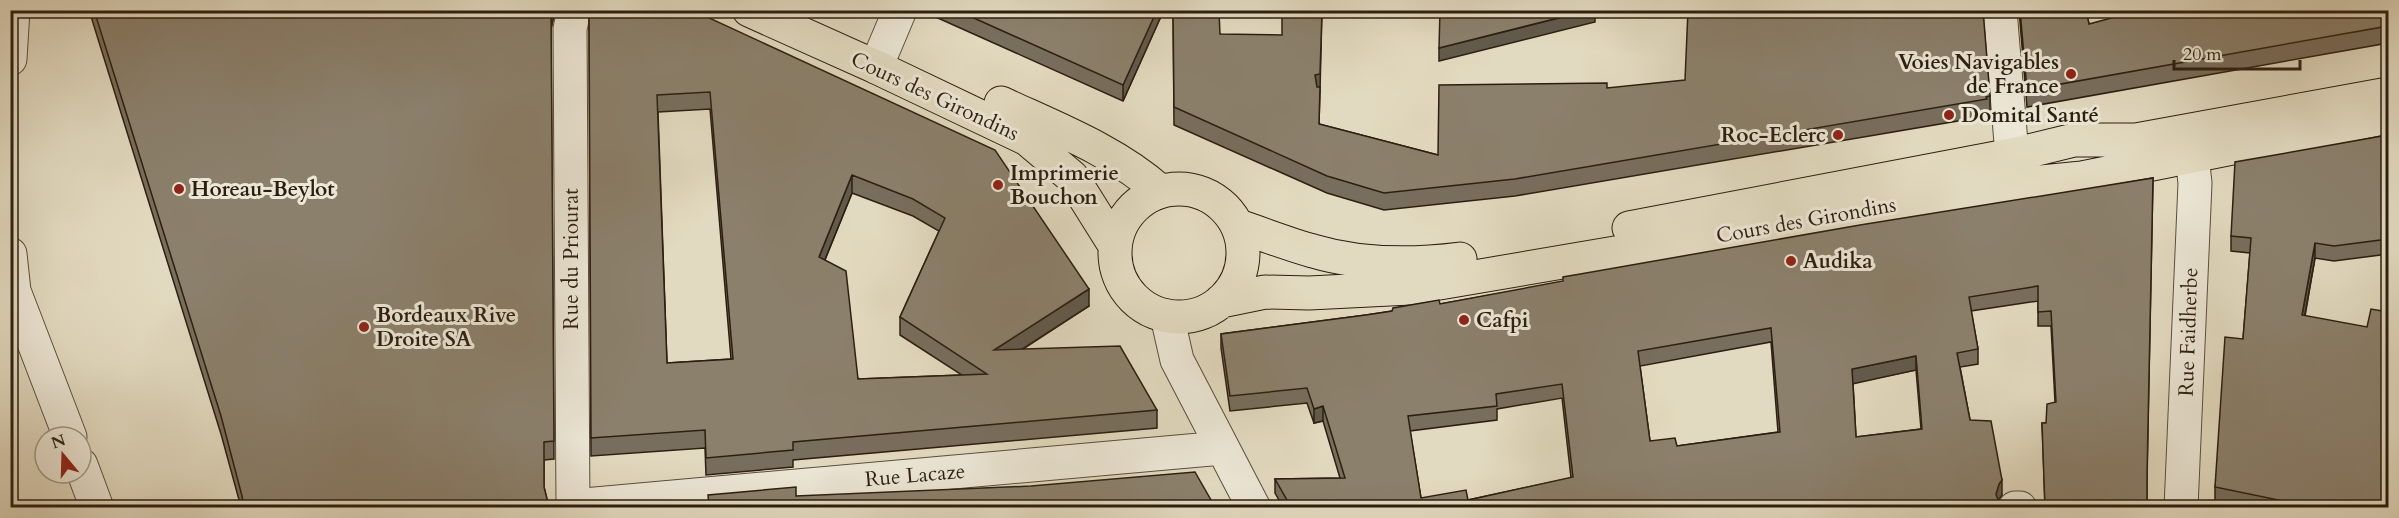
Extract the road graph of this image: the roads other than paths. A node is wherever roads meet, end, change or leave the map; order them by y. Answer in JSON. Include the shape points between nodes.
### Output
{"nodes":[{"id":1,"x":13,"y":10,"type":"edge"},
{"id":2,"x":574,"y":10,"type":"edge"},
{"id":3,"x":749,"y":10,"type":"edge"},
{"id":4,"x":798,"y":10,"type":"edge"},
{"id":5,"x":900,"y":10,"type":"edge"},
{"id":6,"x":2000,"y":10,"type":"edge"},
{"id":7,"x":880,"y":58,"type":"junction"},
{"id":8,"x":10,"y":59,"type":"edge"},
{"id":9,"x":2388,"y":94,"type":"edge"},
{"id":10,"x":2388,"y":117,"type":"edge"},
{"id":11,"x":2012,"y":155,"type":"junction"},
{"id":12,"x":2192,"y":156,"type":"junction"},
{"id":13,"x":1160,"y":191,"type":"junction"},
{"id":14,"x":1238,"y":226,"type":"junction"},
{"id":15,"x":1114,"y":244,"type":"junction"},
{"id":16,"x":10,"y":254,"type":"edge"},
{"id":17,"x":1221,"y":301,"type":"junction"},
{"id":18,"x":1167,"y":316,"type":"junction"},
{"id":19,"x":65,"y":425,"type":"edge"},
{"id":20,"x":1222,"y":448,"type":"junction"},
{"id":21,"x":89,"y":485,"type":"edge"},
{"id":22,"x":97,"y":507,"type":"edge"},
{"id":23,"x":573,"y":507,"type":"edge"},
{"id":24,"x":1254,"y":507,"type":"edge"},
{"id":25,"x":2014,"y":507,"type":"edge"},
{"id":26,"x":2020,"y":507,"type":"edge"},
{"id":27,"x":2181,"y":507,"type":"edge"}],
"edges":[{"from":1,"to":8,"type":"street"},
{"from":2,"to":23,"type":"street","name":"Rue du Priourat","via":[[570,29]]},
{"from":3,"to":7,"type":"main road","name":"Cours des Girondins"},
{"from":4,"to":7,"type":"main road","name":"Cours des Girondins"},
{"from":5,"to":7,"type":"street"},
{"from":6,"to":11,"type":"street"},
{"from":7,"to":13,"type":"main road","name":"Cours des Girondins","via":[[1091,145]]},
{"from":7,"to":15,"type":"main road","name":"Cours des Girondins","via":[[1027,139],[1072,177]]},
{"from":9,"to":11,"type":"main road","name":"Cours des Girondins","via":[[2136,140],[2074,140]]},
{"from":10,"to":12,"type":"main road","name":"Cours des Girondins"},
{"from":11,"to":14,"type":"main road","name":"Cours des Girondins","via":[[1430,263],[1365,261],[1314,252]]},
{"from":12,"to":17,"type":"main road","name":"Cours des Girondins","via":[[2082,178],[2020,184],[1410,288],[1265,292]]},
{"from":12,"to":27,"type":"street","name":"Rue Faidherbe","via":[[2195,183]]},
{"from":13,"to":14,"type":"main road","via":[[1196,190],[1228,210]]},
{"from":13,"to":15,"type":"main road","via":[[1129,211]]},
{"from":14,"to":17,"type":"main road","name":"Cours des Girondins","via":[[1242,266]]},
{"from":15,"to":18,"type":"main road","name":"Cours des Girondins","via":[[1119,277],[1126,291],[1152,312]]},
{"from":16,"to":19,"type":"street","via":[[14,291]]},
{"from":17,"to":18,"type":"main road","name":"Cours des Girondins","via":[[1205,312]]},
{"from":18,"to":20,"type":"street","via":[[1177,360]]},
{"from":20,"to":23,"type":"street","name":"Rue Lacaze"},
{"from":20,"to":24,"type":"street"},
{"from":21,"to":22,"type":"street"},
{"from":25,"to":26,"type":"street"}]}
